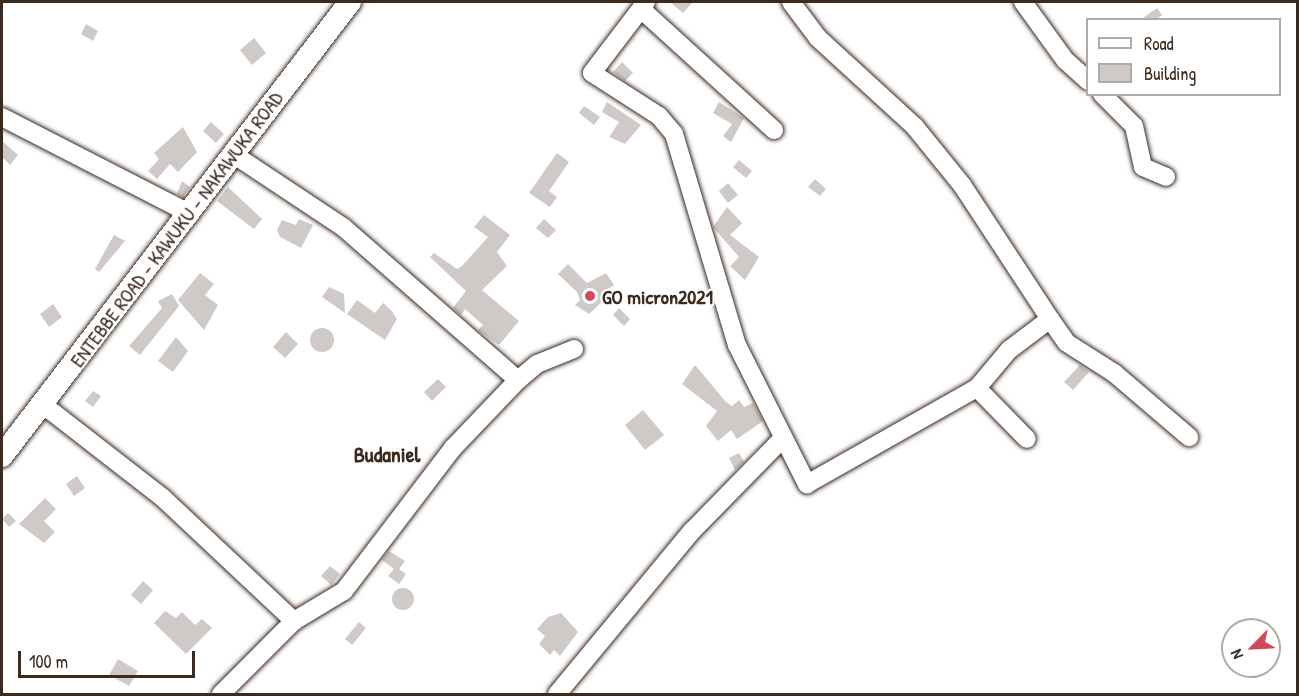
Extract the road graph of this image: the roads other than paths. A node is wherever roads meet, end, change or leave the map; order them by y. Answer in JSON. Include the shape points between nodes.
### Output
{"nodes":[{"id":1,"x":792,"y":2,"type":"edge"},
{"id":2,"x":1023,"y":2,"type":"edge"},
{"id":3,"x":346,"y":3,"type":"edge"},
{"id":4,"x":644,"y":5,"type":"edge"},
{"id":5,"x":1086,"y":79,"type":"edge"},
{"id":6,"x":1104,"y":96,"type":"edge"},
{"id":7,"x":2,"y":117,"type":"edge"},
{"id":8,"x":774,"y":130,"type":"dead end"},
{"id":9,"x":233,"y":154,"type":"junction"},
{"id":10,"x":1166,"y":177,"type":"dead end"},
{"id":11,"x":191,"y":214,"type":"junction"},
{"id":12,"x":1050,"y":319,"type":"junction"},
{"id":13,"x":574,"y":349,"type":"dead end"},
{"id":14,"x":518,"y":380,"type":"junction"},
{"id":15,"x":977,"y":388,"type":"junction"},
{"id":16,"x":42,"y":404,"type":"junction"},
{"id":17,"x":1189,"y":437,"type":"dead end"},
{"id":18,"x":1027,"y":439,"type":"dead end"},
{"id":19,"x":782,"y":440,"type":"junction"},
{"id":20,"x":2,"y":456,"type":"edge"},
{"id":21,"x":294,"y":621,"type":"junction"},
{"id":22,"x":221,"y":694,"type":"edge"},
{"id":23,"x":557,"y":694,"type":"edge"}],
"edges":[{"from":1,"to":12,"type":"street","via":[[818,38],[915,127],[962,185]]},
{"from":2,"to":5,"type":"street","via":[[1065,60]]},
{"from":3,"to":9,"type":"main road","name":"ENTEBBE ROAD - KAWUKU - NAKAWUKA ROAD"},
{"from":4,"to":8,"type":"street"},
{"from":4,"to":19,"type":"street","via":[[592,73],[659,116],[674,134],[737,345]]},
{"from":6,"to":10,"type":"street","via":[[1134,126],[1143,167]]},
{"from":7,"to":11,"type":"street"},
{"from":9,"to":11,"type":"main road","name":"ENTEBBE ROAD - KAWUKU - NAKAWUKA ROAD"},
{"from":9,"to":14,"type":"street","via":[[343,227]]},
{"from":11,"to":16,"type":"main road","name":"ENTEBBE ROAD - KAWUKU - NAKAWUKA ROAD"},
{"from":12,"to":15,"type":"street","via":[[1009,350]]},
{"from":12,"to":17,"type":"street","via":[[1067,344],[1114,373]]},
{"from":13,"to":14,"type":"street","via":[[537,364]]},
{"from":14,"to":21,"type":"street","via":[[453,448],[344,591]]},
{"from":15,"to":18,"type":"street"},
{"from":15,"to":19,"type":"street","via":[[807,484]]},
{"from":16,"to":20,"type":"main road","name":"ENTEBBE ROAD - KAWUKU - NAKAWUKA ROAD"},
{"from":16,"to":21,"type":"street","via":[[163,498]]},
{"from":19,"to":23,"type":"street","via":[[673,552]]},
{"from":21,"to":22,"type":"street"}]}
